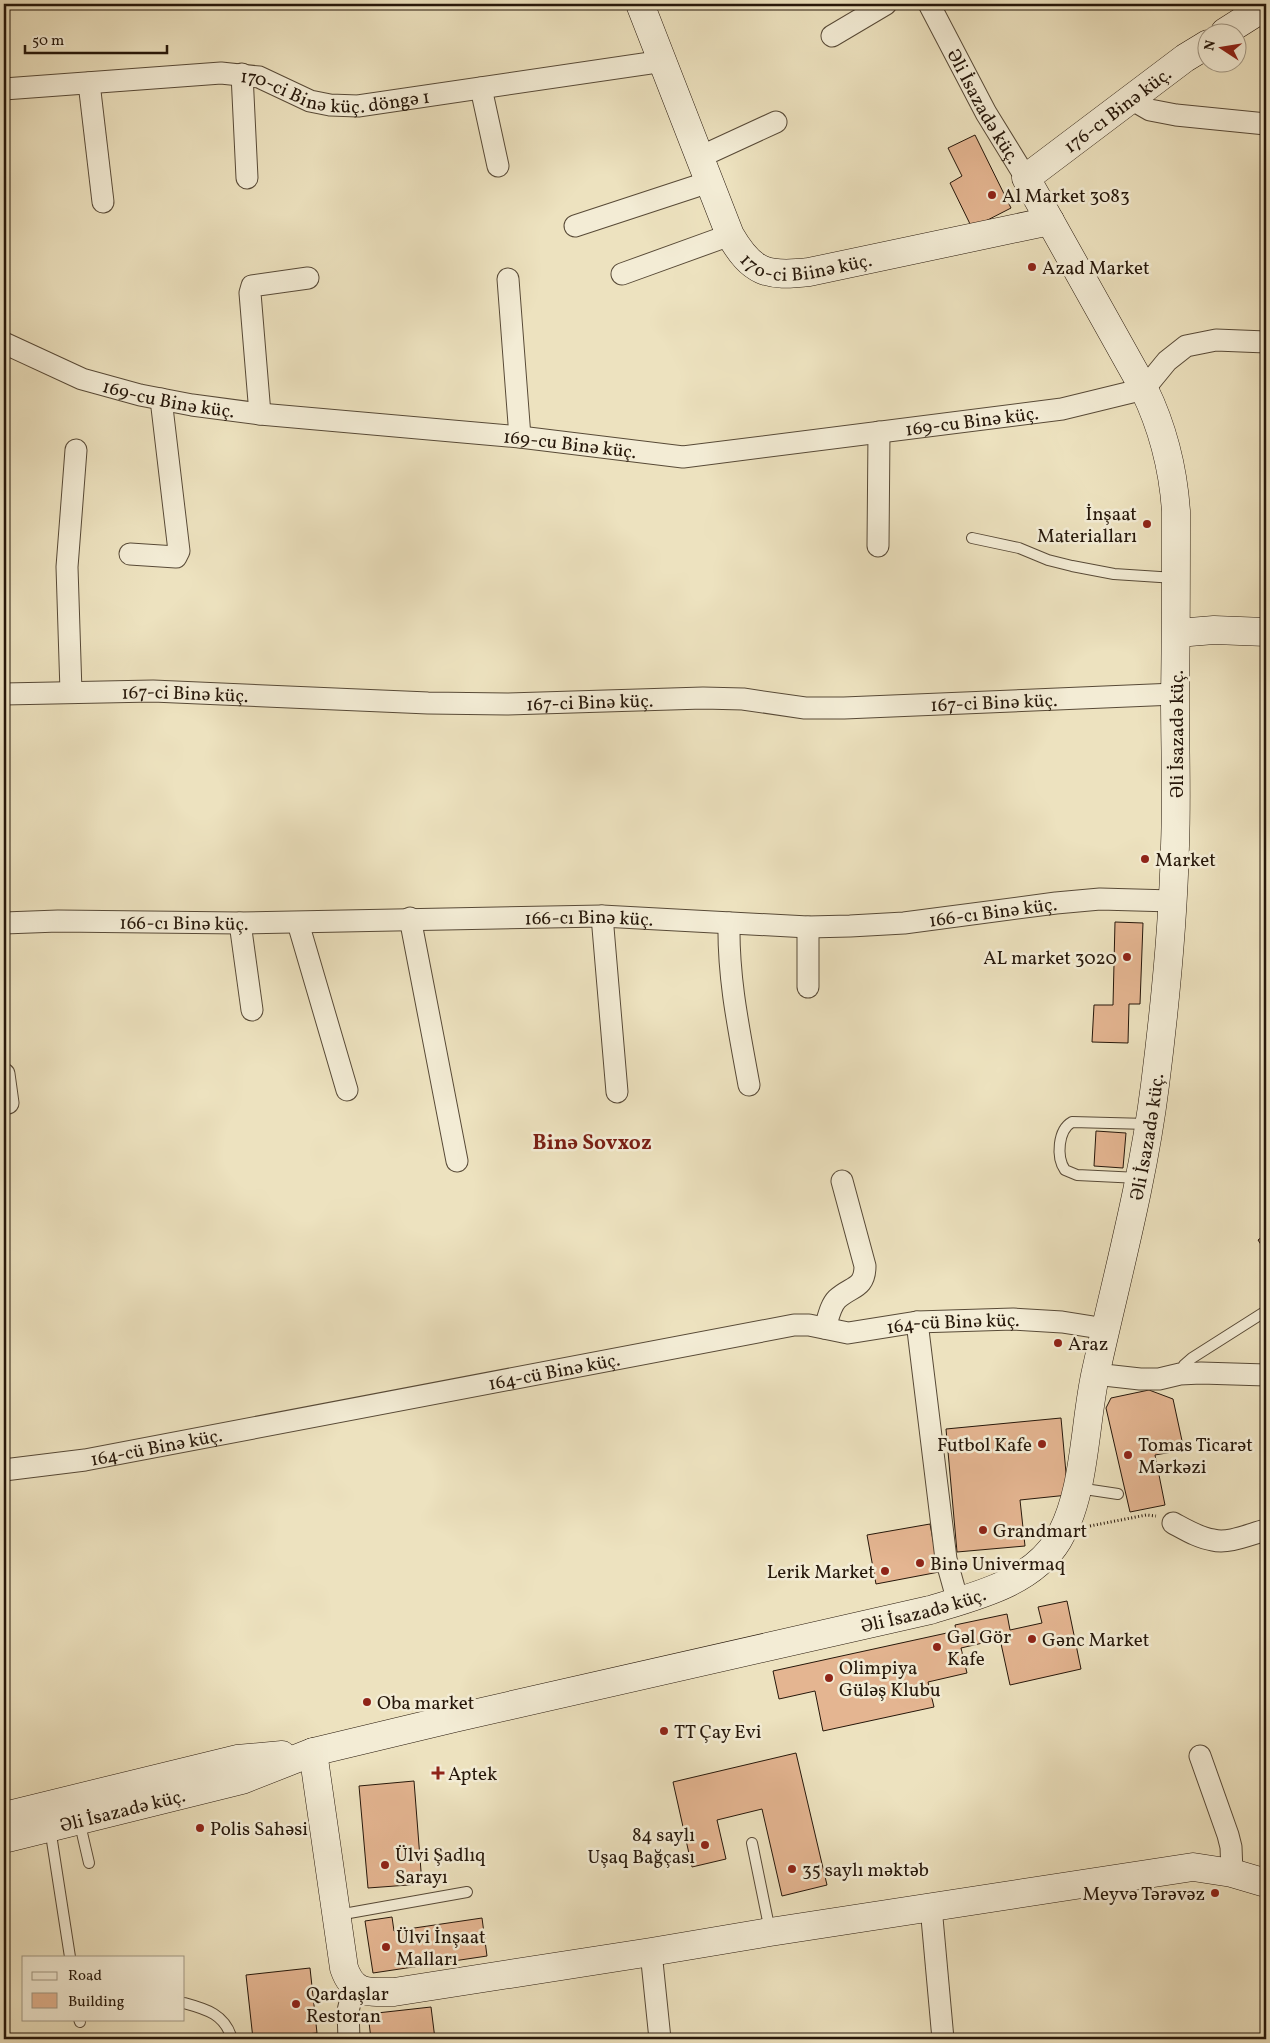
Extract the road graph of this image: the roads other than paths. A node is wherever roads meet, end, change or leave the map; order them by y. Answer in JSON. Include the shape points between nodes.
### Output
{"nodes":[{"id":1,"x":640,"y":4,"type":"edge"},
{"id":2,"x":886,"y":4,"type":"edge"},
{"id":3,"x":934,"y":5,"type":"edge"},
{"id":4,"x":1264,"y":6,"type":"edge"},
{"id":5,"x":1240,"y":22,"type":"edge"},
{"id":6,"x":832,"y":36,"type":"dead end"},
{"id":7,"x":1198,"y":50,"type":"edge"},
{"id":8,"x":664,"y":61,"type":"junction"},
{"id":9,"x":242,"y":74,"type":"junction"},
{"id":10,"x":89,"y":83,"type":"junction"},
{"id":11,"x":481,"y":88,"type":"junction"},
{"id":12,"x":4,"y":89,"type":"edge"},
{"id":13,"x":1131,"y":99,"type":"junction"},
{"id":14,"x":776,"y":122,"type":"dead end"},
{"id":15,"x":1266,"y":124,"type":"edge"},
{"id":16,"x":700,"y":157,"type":"junction"},
{"id":17,"x":498,"y":166,"type":"dead end"},
{"id":18,"x":246,"y":178,"type":"dead end"},
{"id":19,"x":1026,"y":178,"type":"junction"},
{"id":20,"x":709,"y":182,"type":"junction"},
{"id":21,"x":103,"y":202,"type":"dead end"},
{"id":22,"x":1050,"y":221,"type":"junction"},
{"id":23,"x":575,"y":226,"type":"dead end"},
{"id":24,"x":730,"y":235,"type":"junction"},
{"id":25,"x":622,"y":274,"type":"dead end"},
{"id":26,"x":308,"y":278,"type":"dead end"},
{"id":27,"x":508,"y":279,"type":"dead end"},
{"id":28,"x":4,"y":342,"type":"edge"},
{"id":29,"x":1266,"y":342,"type":"edge"},
{"id":30,"x":1144,"y":389,"type":"junction"},
{"id":31,"x":161,"y":399,"type":"junction"},
{"id":32,"x":260,"y":414,"type":"junction"},
{"id":33,"x":879,"y":432,"type":"junction"},
{"id":34,"x":520,"y":437,"type":"junction"},
{"id":35,"x":76,"y":450,"type":"dead end"},
{"id":36,"x":972,"y":538,"type":"dead end"},
{"id":37,"x":878,"y":546,"type":"dead end"},
{"id":38,"x":130,"y":554,"type":"dead end"},
{"id":39,"x":1176,"y":578,"type":"junction"},
{"id":40,"x":1266,"y":632,"type":"edge"},
{"id":41,"x":1177,"y":633,"type":"junction"},
{"id":42,"x":70,"y":692,"type":"junction"},
{"id":43,"x":4,"y":694,"type":"edge"},
{"id":44,"x":1175,"y":694,"type":"junction"},
{"id":45,"x":1172,"y":901,"type":"junction"},
{"id":46,"x":602,"y":916,"type":"junction"},
{"id":47,"x":410,"y":918,"type":"junction"},
{"id":48,"x":4,"y":923,"type":"edge"},
{"id":49,"x":240,"y":923,"type":"junction"},
{"id":50,"x":298,"y":923,"type":"junction"},
{"id":51,"x":729,"y":923,"type":"junction"},
{"id":52,"x":808,"y":926,"type":"junction"},
{"id":53,"x":808,"y":987,"type":"dead end"},
{"id":54,"x":252,"y":1010,"type":"dead end"},
{"id":55,"x":4,"y":1074,"type":"edge"},
{"id":56,"x":750,"y":1085,"type":"dead end"},
{"id":57,"x":347,"y":1090,"type":"dead end"},
{"id":58,"x":617,"y":1092,"type":"dead end"},
{"id":59,"x":8,"y":1104,"type":"dead end"},
{"id":60,"x":1150,"y":1124,"type":"junction"},
{"id":61,"x":457,"y":1161,"type":"dead end"},
{"id":62,"x":1140,"y":1178,"type":"junction"},
{"id":63,"x":842,"y":1181,"type":"dead end"},
{"id":64,"x":1266,"y":1311,"type":"edge"},
{"id":65,"x":917,"y":1322,"type":"junction"},
{"id":66,"x":825,"y":1328,"type":"junction"},
{"id":67,"x":1106,"y":1329,"type":"junction"},
{"id":68,"x":1095,"y":1374,"type":"junction"},
{"id":69,"x":1180,"y":1374,"type":"junction"},
{"id":70,"x":1266,"y":1376,"type":"edge"},
{"id":71,"x":4,"y":1470,"type":"edge"},
{"id":72,"x":1077,"y":1488,"type":"junction"},
{"id":73,"x":1118,"y":1494,"type":"dead end"},
{"id":74,"x":1173,"y":1523,"type":"road end"},
{"id":75,"x":1266,"y":1530,"type":"edge"},
{"id":76,"x":958,"y":1602,"type":"junction"},
{"id":77,"x":313,"y":1752,"type":"junction"},
{"id":78,"x":1200,"y":1756,"type":"dead end"},
{"id":79,"x":239,"y":1769,"type":"junction"},
{"id":80,"x":4,"y":1816,"type":"edge"},
{"id":81,"x":79,"y":1820,"type":"junction"},
{"id":82,"x":50,"y":1828,"type":"junction"},
{"id":83,"x":4,"y":1839,"type":"edge"},
{"id":84,"x":752,"y":1843,"type":"dead end"},
{"id":85,"x":89,"y":1863,"type":"dead end"},
{"id":86,"x":1232,"y":1873,"type":"junction"},
{"id":87,"x":1266,"y":1882,"type":"edge"},
{"id":88,"x":467,"y":1892,"type":"dead end"},
{"id":89,"x":931,"y":1907,"type":"junction"},
{"id":90,"x":337,"y":1915,"type":"junction"},
{"id":91,"x":770,"y":1932,"type":"junction"},
{"id":92,"x":651,"y":1952,"type":"junction"},
{"id":93,"x":70,"y":1956,"type":"edge"},
{"id":94,"x":354,"y":1986,"type":"junction"},
{"id":95,"x":185,"y":2003,"type":"edge"},
{"id":96,"x":232,"y":2039,"type":"edge"},
{"id":97,"x":349,"y":2039,"type":"edge"},
{"id":98,"x":660,"y":2039,"type":"edge"},
{"id":99,"x":942,"y":2039,"type":"edge"}],
"edges":[{"from":1,"to":8,"type":"street","name":"17o-ci Biinə küç."},
{"from":2,"to":6,"type":"street"},
{"from":3,"to":19,"type":"street","name":"Əli İsazadə küç.","via":[[986,113]]},
{"from":4,"to":5,"type":"street"},
{"from":7,"to":13,"type":"street","name":"176-cı Binə küç."},
{"from":8,"to":11,"type":"street","name":"170-ci Binə küç. döngə 1"},
{"from":8,"to":16,"type":"street","name":"17o-ci Biinə küç."},
{"from":9,"to":10,"type":"street","name":"170-ci Binə küç. döngə 1"},
{"from":9,"to":11,"type":"street","name":"170-ci Binə küç. döngə 1","via":[[259,77],[310,101],[330,105],[358,106]]},
{"from":9,"to":18,"type":"street"},
{"from":10,"to":12,"type":"street","name":"170-ci Binə küç. döngə 1"},
{"from":10,"to":21,"type":"street"},
{"from":11,"to":17,"type":"street"},
{"from":13,"to":15,"type":"street","via":[[1150,110],[1176,115]]},
{"from":13,"to":19,"type":"street","name":"176-cı Binə küç."},
{"from":14,"to":16,"type":"street"},
{"from":16,"to":20,"type":"street","name":"17o-ci Biinə küç."},
{"from":19,"to":22,"type":"street","name":"Əli İsazadə küç."},
{"from":20,"to":23,"type":"street"},
{"from":20,"to":24,"type":"street","name":"17o-ci Biinə küç."},
{"from":22,"to":24,"type":"street","name":"17o-ci Biinə küç.","via":[[809,272],[786,274],[768,272],[749,262]]},
{"from":22,"to":30,"type":"street","name":"Əli İsazadə küç."},
{"from":24,"to":25,"type":"street"},
{"from":26,"to":32,"type":"street","via":[[252,286]]},
{"from":27,"to":34,"type":"street"},
{"from":28,"to":31,"type":"street","name":"169-cu Binə küç.","via":[[82,378]]},
{"from":29,"to":30,"type":"street","via":[[1216,340],[1186,346],[1167,361]]},
{"from":30,"to":33,"type":"street","name":"169-cu Binə küç.","via":[[1062,409]]},
{"from":30,"to":39,"type":"street","name":"Əli İsazadə küç.","via":[[1155,412],[1172,472]]},
{"from":31,"to":32,"type":"street","name":"169-cu Binə küç."},
{"from":31,"to":38,"type":"street","via":[[178,551],[176,557]]},
{"from":32,"to":34,"type":"street","name":"169-cu Binə küç."},
{"from":33,"to":34,"type":"street","name":"169-cu Binə küç.","via":[[683,457]]},
{"from":33,"to":37,"type":"street"},
{"from":35,"to":42,"type":"street","via":[[67,567]]},
{"from":36,"to":39,"type":"lane","via":[[1019,548],[1072,566],[1114,574]]},
{"from":39,"to":41,"type":"street","name":"Əli İsazadə küç."},
{"from":40,"to":41,"type":"street","via":[[1214,630]]},
{"from":41,"to":44,"type":"street","name":"Əli İsazadə küç."},
{"from":42,"to":43,"type":"street","name":"167-ci Binə küç."},
{"from":42,"to":44,"type":"street","name":"167-ci Binə küç.","via":[[153,691],[477,704],[703,698],[743,699],[805,708]]},
{"from":44,"to":45,"type":"street","name":"Əli İsazadə küç."},
{"from":45,"to":52,"type":"street","name":"166-cı Binə küç.","via":[[1100,899],[1056,902],[904,923]]},
{"from":45,"to":60,"type":"street","name":"Əli İsazadə küç."},
{"from":46,"to":47,"type":"street","name":"166-cı Binə küç."},
{"from":46,"to":51,"type":"street","name":"166-cı Binə küç."},
{"from":46,"to":58,"type":"street"},
{"from":47,"to":50,"type":"street","name":"166-cı Binə küç."},
{"from":47,"to":61,"type":"street"},
{"from":48,"to":49,"type":"street","name":"166-cı Binə küç."},
{"from":49,"to":50,"type":"street","name":"166-cı Binə küç."},
{"from":49,"to":54,"type":"street"},
{"from":50,"to":57,"type":"street"},
{"from":51,"to":52,"type":"street","name":"166-cı Binə küç."},
{"from":51,"to":56,"type":"street","via":[[728,957]]},
{"from":52,"to":53,"type":"street"},
{"from":55,"to":59,"type":"street"},
{"from":60,"to":62,"type":"street","name":"Əli İsazadə küç."},
{"from":60,"to":62,"type":"lane","via":[[1072,1122],[1062,1133],[1060,1159],[1065,1170],[1077,1175]]},
{"from":62,"to":67,"type":"street","name":"Əli İsazadə küç."},
{"from":63,"to":66,"type":"street","via":[[865,1276],[861,1283],[838,1298]]},
{"from":64,"to":69,"type":"lane","via":[[1192,1358]]},
{"from":65,"to":66,"type":"street","name":"164-cü Binə küç.","via":[[848,1333]]},
{"from":65,"to":67,"type":"street","name":"164-cü Binə küç.","via":[[1013,1319]]},
{"from":65,"to":76,"type":"street","via":[[946,1559]]},
{"from":66,"to":71,"type":"street","name":"164-cü Binə küç.","via":[[794,1326],[85,1460]]},
{"from":67,"to":68,"type":"street","name":"Əli İsazadə küç."},
{"from":68,"to":69,"type":"street","via":[[1159,1379]]},
{"from":68,"to":72,"type":"street","name":"Əli İsazadə küç."},
{"from":69,"to":70,"type":"street"},
{"from":72,"to":73,"type":"lane"},
{"from":72,"to":76,"type":"street","name":"Əli İsazadə küç.","via":[[1063,1531],[1045,1557],[1029,1570]]},
{"from":74,"to":75,"type":"street","via":[[1214,1541]]},
{"from":76,"to":77,"type":"street","name":"Əli İsazadə küç."},
{"from":77,"to":79,"type":"street","name":"Əli İsazadə küç."},
{"from":77,"to":90,"type":"street"},
{"from":78,"to":86,"type":"street","via":[[1228,1835]]},
{"from":79,"to":80,"type":"street","name":"Əli İsazadə küç."},
{"from":79,"to":81,"type":"street","name":"Əli İsazadə küç."},
{"from":81,"to":82,"type":"street","name":"Əli İsazadə küç."},
{"from":81,"to":85,"type":"lane"},
{"from":82,"to":83,"type":"street","name":"Əli İsazadə küç."},
{"from":82,"to":93,"type":"lane"},
{"from":84,"to":91,"type":"lane"},
{"from":86,"to":87,"type":"street"},
{"from":86,"to":89,"type":"street","via":[[1193,1868]]},
{"from":88,"to":90,"type":"lane"},
{"from":89,"to":91,"type":"street"},
{"from":89,"to":99,"type":"street"},
{"from":90,"to":94,"type":"street","via":[[344,1968]]},
{"from":91,"to":92,"type":"street"},
{"from":92,"to":94,"type":"street","via":[[394,1992],[363,1991]]},
{"from":92,"to":98,"type":"street"},
{"from":94,"to":97,"type":"street","via":[[348,2011]]},
{"from":95,"to":96,"type":"lane","via":[[216,2014],[226,2024]]}]}
